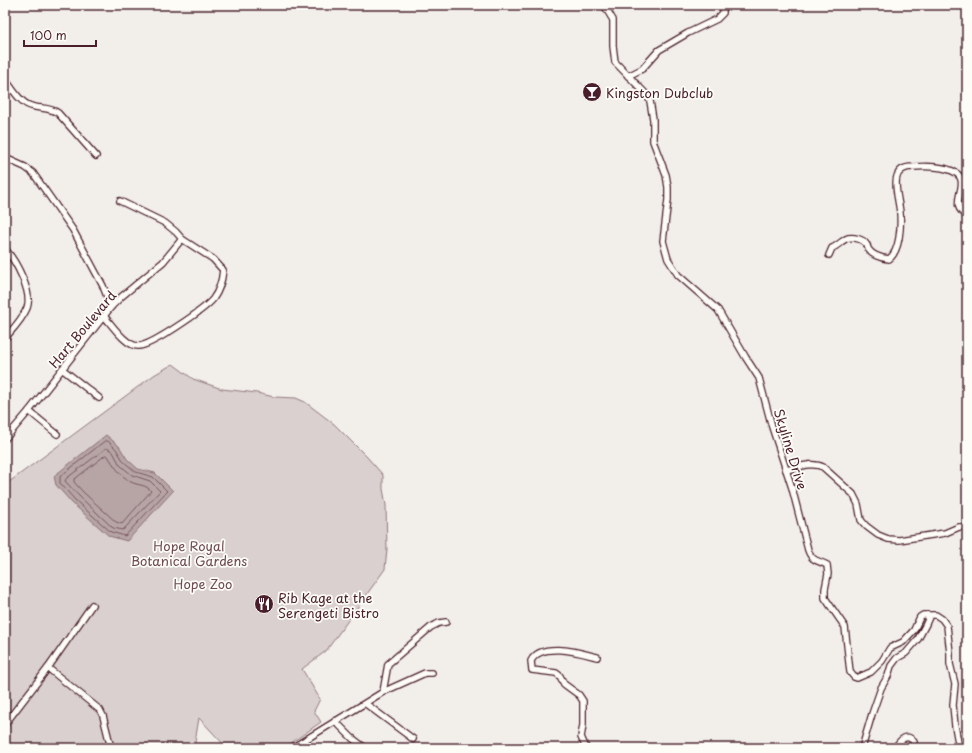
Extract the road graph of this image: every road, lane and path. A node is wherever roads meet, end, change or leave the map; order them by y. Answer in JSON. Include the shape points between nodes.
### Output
{"nodes":[{"id":1,"x":604,"y":5,"type":"edge"},
{"id":2,"x":721,"y":5,"type":"edge"},
{"id":3,"x":628,"y":76,"type":"junction"},
{"id":4,"x":5,"y":79,"type":"edge"},
{"id":5,"x":96,"y":156,"type":"dead end"},
{"id":6,"x":5,"y":158,"type":"edge"},
{"id":7,"x":120,"y":201,"type":"dead end"},
{"id":8,"x":967,"y":215,"type":"edge"},
{"id":9,"x":182,"y":239,"type":"junction"},
{"id":10,"x":5,"y":249,"type":"edge"},
{"id":11,"x":829,"y":255,"type":"dead end"},
{"id":12,"x":111,"y":307,"type":"junction"},
{"id":13,"x":104,"y":316,"type":"junction"},
{"id":14,"x":5,"y":338,"type":"edge"},
{"id":15,"x":62,"y":369,"type":"junction"},
{"id":16,"x":98,"y":398,"type":"dead end"},
{"id":17,"x":29,"y":411,"type":"junction"},
{"id":18,"x":57,"y":434,"type":"dead end"},
{"id":19,"x":5,"y":439,"type":"edge"},
{"id":20,"x":786,"y":470,"type":"junction"},
{"id":21,"x":967,"y":527,"type":"edge"},
{"id":22,"x":92,"y":605,"type":"dead end"},
{"id":23,"x":926,"y":615,"type":"junction"},
{"id":24,"x":446,"y":622,"type":"dead end"},
{"id":25,"x":597,"y":658,"type":"dead end"},
{"id":26,"x":48,"y":668,"type":"junction"},
{"id":27,"x":432,"y":673,"type":"dead end"},
{"id":28,"x":383,"y":692,"type":"junction"},
{"id":29,"x":366,"y":704,"type":"junction"},
{"id":30,"x":335,"y":722,"type":"junction"},
{"id":31,"x":5,"y":724,"type":"edge"},
{"id":32,"x":412,"y":739,"type":"dead end"},
{"id":33,"x":111,"y":748,"type":"edge"},
{"id":34,"x":292,"y":748,"type":"edge"},
{"id":35,"x":365,"y":748,"type":"edge"},
{"id":36,"x":586,"y":748,"type":"edge"},
{"id":37,"x":862,"y":748,"type":"edge"},
{"id":38,"x":895,"y":748,"type":"edge"},
{"id":39,"x":913,"y":748,"type":"edge"},
{"id":40,"x":959,"y":748,"type":"edge"}],
"edges":[{"from":1,"to":3,"type":"street","name":"Skyline Drive","via":[[612,20],[615,62]]},
{"from":2,"to":3,"type":"street","via":[[723,13],[717,19],[688,32],[659,50],[642,69]]},
{"from":3,"to":20,"type":"street","name":"Skyline Drive","via":[[646,94],[652,108],[653,141],[668,187],[663,242],[668,259],[678,275],[718,310],[759,378]]},
{"from":4,"to":5,"type":"street","via":[[30,106],[58,113]]},
{"from":6,"to":12,"type":"street","via":[[33,173],[73,230],[103,286]]},
{"from":7,"to":9,"type":"street","via":[[165,223]]},
{"from":8,"to":11,"type":"street","via":[[958,207],[961,179],[956,173],[946,169],[912,166],[898,172],[896,190],[900,214],[898,244],[893,256],[889,259],[876,256],[867,244],[854,238],[848,238],[832,248]]},
{"from":9,"to":12,"type":"street","name":"Hart Boulevard","via":[[163,262]]},
{"from":9,"to":13,"type":"street","via":[[213,258],[223,270],[222,282],[213,299],[166,334],[139,347],[127,342]]},
{"from":10,"to":14,"type":"street","via":[[23,279],[28,296],[27,307],[21,319]]},
{"from":12,"to":13,"type":"street","name":"Hart Boulevard"},
{"from":13,"to":15,"type":"street","name":"Hart Boulevard"},
{"from":15,"to":16,"type":"street"},
{"from":15,"to":17,"type":"street","name":"Hart Boulevard"},
{"from":17,"to":18,"type":"street"},
{"from":17,"to":19,"type":"street","name":"Hart Boulevard"},
{"from":20,"to":21,"type":"street","via":[[812,464],[823,467],[852,494],[858,504],[861,520],[866,526],[888,539],[899,540]]},
{"from":20,"to":23,"type":"street","name":"Skyline Drive","via":[[810,556],[827,566],[825,598],[846,627],[851,675],[857,678],[871,672],[890,648],[903,642],[914,630],[920,617]]},
{"from":22,"to":26,"type":"street"},
{"from":23,"to":37,"type":"street","via":[[929,617],[918,638],[891,666],[881,688]]},
{"from":23,"to":40,"type":"street","via":[[936,615],[946,626],[955,684],[953,705]]},
{"from":24,"to":28,"type":"street","via":[[431,627],[388,664]]},
{"from":25,"to":36,"type":"street","via":[[555,649],[536,655],[531,661],[532,670],[556,673],[583,701],[581,737]]},
{"from":26,"to":31,"type":"street"},
{"from":26,"to":33,"type":"street","via":[[100,710]]},
{"from":27,"to":28,"type":"street"},
{"from":28,"to":29,"type":"street"},
{"from":29,"to":30,"type":"street"},
{"from":29,"to":32,"type":"street"},
{"from":30,"to":34,"type":"street"},
{"from":30,"to":35,"type":"street"},
{"from":38,"to":39,"type":"street","via":[[902,738],[907,737],[914,742]]}]}
